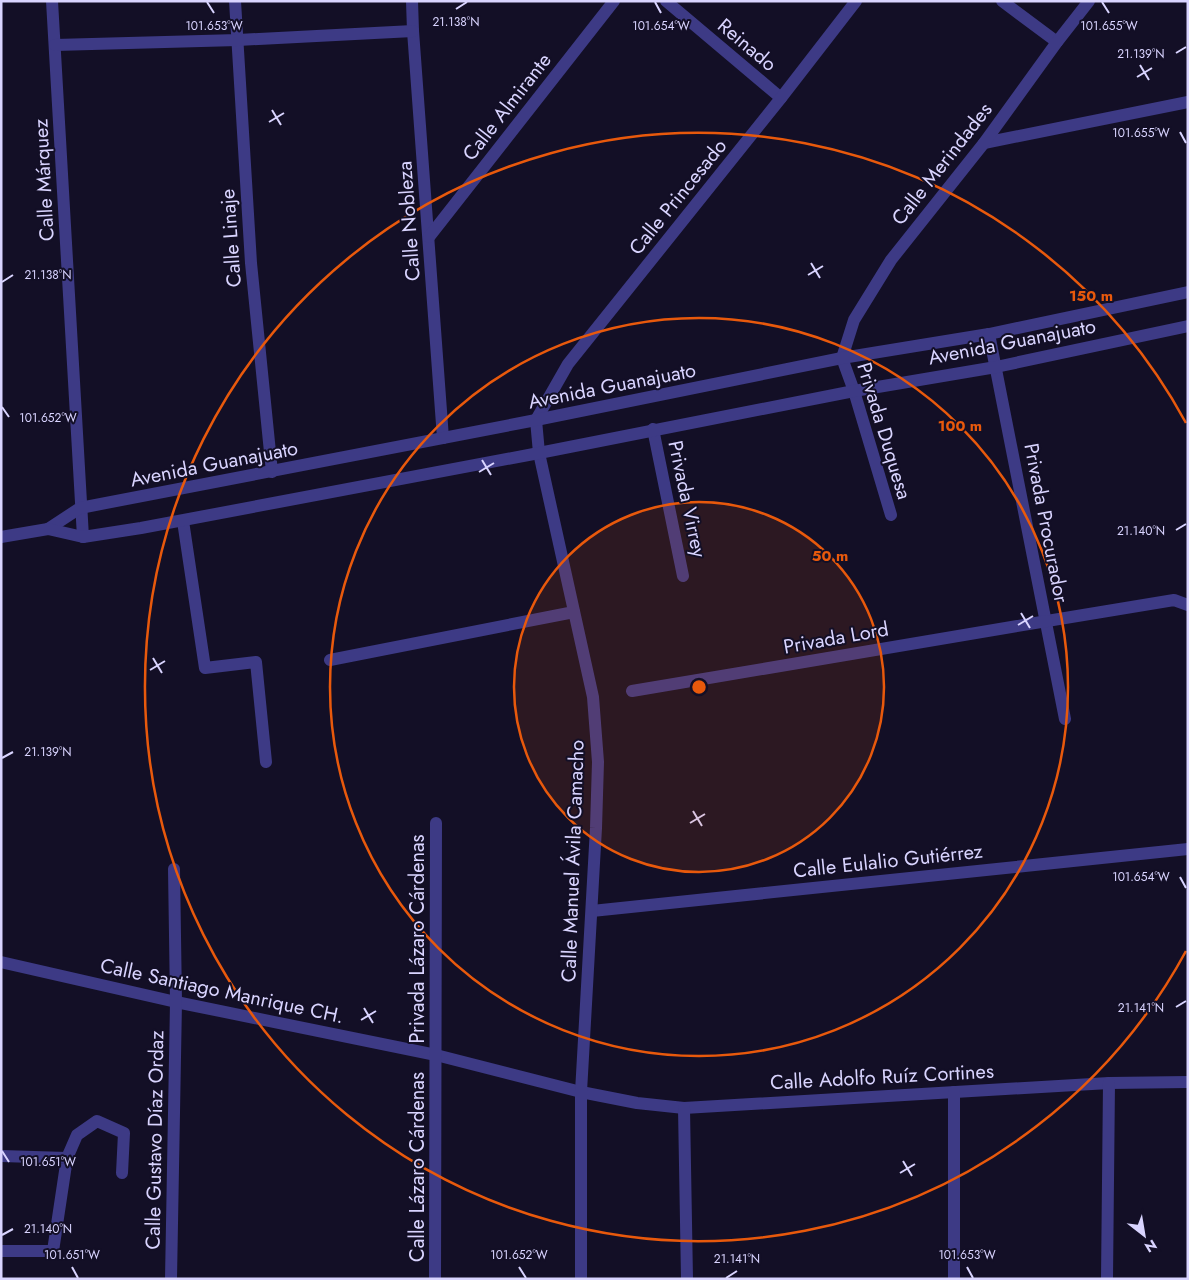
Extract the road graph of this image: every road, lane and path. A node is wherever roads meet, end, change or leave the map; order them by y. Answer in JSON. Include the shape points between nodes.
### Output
{"nodes":[{"id":1,"x":52,"y":1,"type":"edge"},
{"id":2,"x":235,"y":1,"type":"edge"},
{"id":3,"x":412,"y":1,"type":"edge"},
{"id":4,"x":614,"y":1,"type":"edge"},
{"id":5,"x":666,"y":1,"type":"edge"},
{"id":6,"x":856,"y":1,"type":"edge"},
{"id":7,"x":1002,"y":1,"type":"edge"},
{"id":8,"x":1089,"y":1,"type":"edge"},
{"id":9,"x":413,"y":31,"type":"junction"},
{"id":10,"x":238,"y":40,"type":"junction"},
{"id":11,"x":1057,"y":42,"type":"junction"},
{"id":12,"x":55,"y":45,"type":"junction"},
{"id":13,"x":781,"y":98,"type":"junction"},
{"id":14,"x":1188,"y":102,"type":"edge"},
{"id":15,"x":984,"y":142,"type":"junction"},
{"id":16,"x":429,"y":237,"type":"junction"},
{"id":17,"x":1188,"y":292,"type":"edge"},
{"id":18,"x":1188,"y":326,"type":"edge"},
{"id":19,"x":989,"y":334,"type":"junction"},
{"id":20,"x":842,"y":358,"type":"junction"},
{"id":21,"x":996,"y":367,"type":"junction"},
{"id":22,"x":854,"y":391,"type":"junction"},
{"id":23,"x":536,"y":420,"type":"junction"},
{"id":24,"x":653,"y":429,"type":"junction"},
{"id":25,"x":443,"y":438,"type":"junction"},
{"id":26,"x":539,"y":453,"type":"junction"},
{"id":27,"x":272,"y":472,"type":"junction"},
{"id":28,"x":80,"y":508,"type":"junction"},
{"id":29,"x":891,"y":515,"type":"dead end"},
{"id":30,"x":183,"y":521,"type":"junction"},
{"id":31,"x":48,"y":529,"type":"junction"},
{"id":32,"x":1,"y":537,"type":"edge"},
{"id":33,"x":83,"y":537,"type":"junction"},
{"id":34,"x":683,"y":576,"type":"dead end"},
{"id":35,"x":1188,"y":605,"type":"edge"},
{"id":36,"x":574,"y":612,"type":"junction"},
{"id":37,"x":1047,"y":621,"type":"junction"},
{"id":38,"x":330,"y":660,"type":"dead end"},
{"id":39,"x":632,"y":691,"type":"dead end"},
{"id":40,"x":1065,"y":719,"type":"dead end"},
{"id":41,"x":266,"y":762,"type":"dead end"},
{"id":42,"x":436,"y":824,"type":"dead end"},
{"id":43,"x":1188,"y":849,"type":"edge"},
{"id":44,"x":174,"y":869,"type":"dead end"},
{"id":45,"x":592,"y":910,"type":"junction"},
{"id":46,"x":1,"y":962,"type":"edge"},
{"id":47,"x":176,"y":1002,"type":"junction"},
{"id":48,"x":436,"y":1055,"type":"junction"},
{"id":49,"x":1188,"y":1082,"type":"edge"},
{"id":50,"x":1109,"y":1083,"type":"junction"},
{"id":51,"x":581,"y":1092,"type":"junction"},
{"id":52,"x":954,"y":1092,"type":"junction"},
{"id":53,"x":684,"y":1108,"type":"junction"},
{"id":54,"x":1,"y":1156,"type":"edge"},
{"id":55,"x":67,"y":1158,"type":"junction"},
{"id":56,"x":122,"y":1174,"type":"dead end"},
{"id":57,"x":1,"y":1251,"type":"edge"},
{"id":58,"x":171,"y":1279,"type":"edge"},
{"id":59,"x":435,"y":1279,"type":"edge"},
{"id":60,"x":581,"y":1279,"type":"edge"},
{"id":61,"x":687,"y":1279,"type":"edge"},
{"id":62,"x":954,"y":1279,"type":"edge"},
{"id":63,"x":1108,"y":1279,"type":"edge"}],
"edges":[{"from":1,"to":12,"type":"street","name":"Calle Márquez"},
{"from":2,"to":10,"type":"street","name":"Calle Linaje"},
{"from":3,"to":9,"type":"street","name":"Calle Nobleza"},
{"from":4,"to":16,"type":"street","name":"Calle Almirante"},
{"from":5,"to":13,"type":"street","name":"Reinado"},
{"from":6,"to":13,"type":"street","name":"Calle Princesado"},
{"from":7,"to":11,"type":"street"},
{"from":8,"to":11,"type":"street","name":"Calle Merindades"},
{"from":9,"to":10,"type":"street"},
{"from":9,"to":16,"type":"street","name":"Calle Nobleza"},
{"from":10,"to":12,"type":"street"},
{"from":10,"to":27,"type":"street","name":"Calle Linaje","via":[[251,263]]},
{"from":11,"to":15,"type":"street","name":"Calle Merindades"},
{"from":12,"to":28,"type":"street","name":"Calle Márquez"},
{"from":13,"to":23,"type":"street","name":"Calle Princesado","via":[[568,364]]},
{"from":14,"to":15,"type":"street"},
{"from":15,"to":20,"type":"street","name":"Calle Merindades","via":[[891,260],[854,320]]},
{"from":16,"to":25,"type":"street","name":"Calle Nobleza"},
{"from":17,"to":19,"type":"street","name":"Avenida Guanajuato"},
{"from":18,"to":21,"type":"street","name":"Avenida Guanajuato"},
{"from":19,"to":20,"type":"street","name":"Avenida Guanajuato"},
{"from":19,"to":21,"type":"street","name":"Privada Procurador"},
{"from":20,"to":22,"type":"street","name":"Privada Duquesa"},
{"from":20,"to":23,"type":"street","name":"Avenida Guanajuato"},
{"from":21,"to":22,"type":"street","name":"Avenida Guanajuato"},
{"from":21,"to":37,"type":"street","name":"Privada Procurador"},
{"from":22,"to":24,"type":"street","name":"Avenida Guanajuato"},
{"from":22,"to":29,"type":"street","name":"Privada Duquesa"},
{"from":23,"to":25,"type":"street","name":"Avenida Guanajuato"},
{"from":23,"to":26,"type":"street","name":"Calle Manuel Ávila Camacho"},
{"from":24,"to":26,"type":"street","name":"Avenida Guanajuato"},
{"from":24,"to":34,"type":"street","name":"Privada Virrey"},
{"from":25,"to":27,"type":"street","name":"Avenida Guanajuato"},
{"from":26,"to":30,"type":"street","name":"Avenida Guanajuato"},
{"from":26,"to":36,"type":"street","name":"Calle Manuel Ávila Camacho"},
{"from":27,"to":28,"type":"street","name":"Avenida Guanajuato"},
{"from":28,"to":31,"type":"street","name":"Avenida Guanajuato"},
{"from":28,"to":33,"type":"street","name":"Calle Márquez"},
{"from":30,"to":33,"type":"street","name":"Avenida Guanajuato"},
{"from":30,"to":41,"type":"street","via":[[205,668],[256,662]]},
{"from":31,"to":32,"type":"street","name":"Avenida Guanajuato"},
{"from":31,"to":33,"type":"street","name":"Avenida Guanajuato"},
{"from":35,"to":37,"type":"street","name":"Privada Lord","via":[[1174,600]]},
{"from":36,"to":38,"type":"street"},
{"from":36,"to":45,"type":"street","name":"Calle Manuel Ávila Camacho","via":[[593,697],[598,762]]},
{"from":37,"to":39,"type":"street","name":"Privada Lord"},
{"from":37,"to":40,"type":"street","name":"Privada Procurador"},
{"from":42,"to":48,"type":"street","name":"Privada Lázaro Cárdenas"},
{"from":43,"to":45,"type":"street","name":"Calle Eulalio Gutiérrez"},
{"from":44,"to":47,"type":"street","name":"Calle Gustavo Díaz Ordaz"},
{"from":45,"to":51,"type":"street","name":"Calle Manuel Ávila Camacho"},
{"from":46,"to":47,"type":"street","name":"Calle Santiago Manrique CH."},
{"from":47,"to":48,"type":"street","name":"Calle Santiago Manrique CH."},
{"from":47,"to":58,"type":"street","name":"Calle Gustavo Díaz Ordaz"},
{"from":48,"to":51,"type":"street","name":"Calle Santiago Manrique CH."},
{"from":48,"to":59,"type":"street","name":"Calle Lázaro Cárdenas"},
{"from":49,"to":50,"type":"street","name":"Calle Adolfo Ruíz Cortines"},
{"from":50,"to":52,"type":"street","name":"Calle Adolfo Ruíz Cortines"},
{"from":50,"to":63,"type":"street"},
{"from":51,"to":53,"type":"street","name":"Calle Adolfo Ruíz Cortines"},
{"from":51,"to":60,"type":"street","name":"Calle Manuel Ávila Camacho"},
{"from":52,"to":53,"type":"street","name":"Calle Adolfo Ruíz Cortines"},
{"from":52,"to":62,"type":"street"},
{"from":53,"to":61,"type":"street"},
{"from":54,"to":55,"type":"street"},
{"from":55,"to":56,"type":"street","via":[[78,1135],[97,1121],[124,1133]]},
{"from":55,"to":57,"type":"street","via":[[54,1251]]}]}
